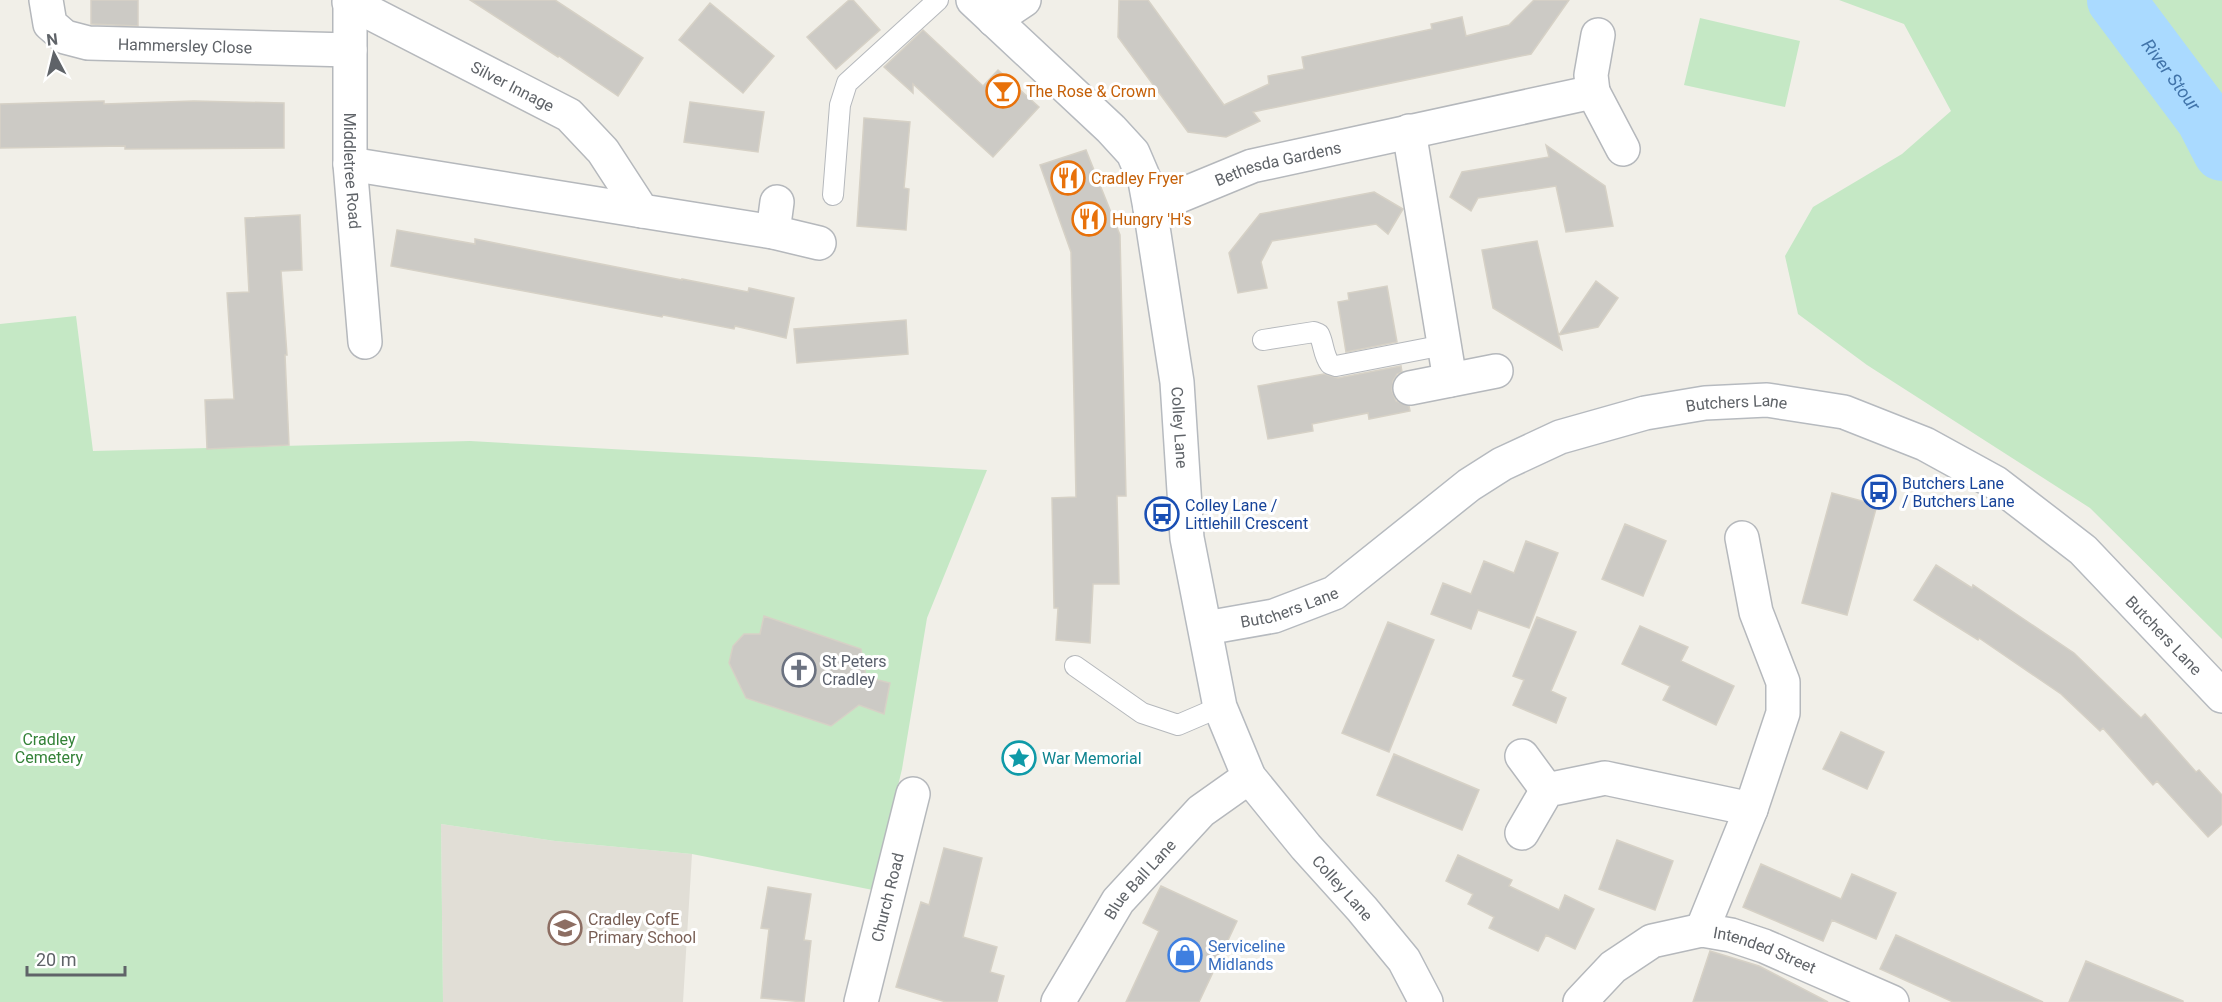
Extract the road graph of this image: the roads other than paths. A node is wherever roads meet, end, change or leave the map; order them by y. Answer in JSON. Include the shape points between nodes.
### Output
{"nodes":[{"id":1,"x":46,"y":0,"type":"edge"},
{"id":2,"x":938,"y":0,"type":"edge"},
{"id":3,"x":1024,"y":0,"type":"edge"},
{"id":4,"x":350,"y":1,"type":"edge"},
{"id":5,"x":983,"y":10,"type":"edge"},
{"id":6,"x":1598,"y":35,"type":"dead end"},
{"id":7,"x":350,"y":50,"type":"junction"},
{"id":8,"x":1593,"y":92,"type":"junction"},
{"id":9,"x":1409,"y":131,"type":"junction"},
{"id":10,"x":1623,"y":149,"type":"dead end"},
{"id":11,"x":350,"y":164,"type":"junction"},
{"id":12,"x":833,"y":195,"type":"dead end"},
{"id":13,"x":1150,"y":208,"type":"junction"},
{"id":14,"x":642,"y":211,"type":"junction"},
{"id":15,"x":819,"y":243,"type":"dead end"},
{"id":16,"x":1263,"y":340,"type":"dead end"},
{"id":17,"x":365,"y":342,"type":"dead end"},
{"id":18,"x":1444,"y":345,"type":"junction"},
{"id":19,"x":1496,"y":371,"type":"dead end"},
{"id":20,"x":1450,"y":380,"type":"junction"},
{"id":21,"x":1410,"y":388,"type":"dead end"},
{"id":22,"x":1742,"y":538,"type":"dead end"},
{"id":23,"x":1206,"y":628,"type":"junction"},
{"id":24,"x":1076,"y":666,"type":"dead end"},
{"id":25,"x":2222,"y":696,"type":"edge"},
{"id":26,"x":1220,"y":707,"type":"junction"},
{"id":27,"x":1522,"y":756,"type":"dead end"},
{"id":28,"x":1249,"y":777,"type":"junction"},
{"id":29,"x":1547,"y":790,"type":"junction"},
{"id":30,"x":913,"y":794,"type":"dead end"},
{"id":31,"x":1751,"y":809,"type":"junction"},
{"id":32,"x":1522,"y":833,"type":"dead end"},
{"id":33,"x":1702,"y":930,"type":"junction"},
{"id":34,"x":861,"y":1002,"type":"edge"},
{"id":35,"x":1058,"y":1002,"type":"edge"},
{"id":36,"x":1426,"y":1002,"type":"edge"},
{"id":37,"x":1580,"y":1002,"type":"edge"},
{"id":38,"x":1892,"y":1002,"type":"edge"}],
"edges":[{"from":1,"to":7,"type":"street","name":"Hammersley Close","via":[[50,24],[65,37],[88,43]]},
{"from":2,"to":12,"type":"lane","via":[[847,83],[840,105]]},
{"from":3,"to":5,"type":"street"},
{"from":4,"to":7,"type":"street","name":"Middletree Road"},
{"from":4,"to":14,"type":"street","name":"Silver Innage","via":[[569,115],[603,151]]},
{"from":5,"to":13,"type":"street","name":"Colley Lane","via":[[1133,153],[1145,180]]},
{"from":6,"to":8,"type":"street","via":[[1591,75]]},
{"from":7,"to":11,"type":"street","name":"Middletree Road"},
{"from":8,"to":9,"type":"street","name":"Bethesda Gardens"},
{"from":8,"to":10,"type":"street"},
{"from":9,"to":13,"type":"street","name":"Bethesda Gardens","via":[[1252,166]]},
{"from":9,"to":18,"type":"street"},
{"from":11,"to":14,"type":"street"},
{"from":11,"to":17,"type":"street","name":"Middletree Road"},
{"from":13,"to":23,"type":"street","name":"Colley Lane","via":[[1177,382],[1187,538]]},
{"from":14,"to":15,"type":"street","via":[[775,217]]},
{"from":16,"to":18,"type":"lane","via":[[1314,332],[1322,340],[1326,359],[1336,366]]},
{"from":18,"to":20,"type":"street"},
{"from":19,"to":20,"type":"street"},
{"from":20,"to":21,"type":"street"},
{"from":22,"to":31,"type":"street","via":[[1756,612],[1783,682],[1783,713]]},
{"from":23,"to":25,"type":"street","name":"Butchers Lane","via":[[1274,616],[1334,593],[1469,485],[1502,464],[1560,437],[1645,412],[1705,402],[1767,400],[1844,412],[1925,444],[1996,483],[2083,550]]},
{"from":23,"to":26,"type":"street","name":"Colley Lane"},
{"from":24,"to":26,"type":"lane","via":[[1142,713],[1178,725]]},
{"from":26,"to":28,"type":"street","name":"Colley Lane"},
{"from":27,"to":29,"type":"street"},
{"from":28,"to":35,"type":"street","name":"Blue Ball Lane","via":[[1201,811],[1118,901]]},
{"from":28,"to":36,"type":"street","name":"Colley Lane","via":[[1404,960]]},
{"from":29,"to":31,"type":"street","via":[[1605,778]]},
{"from":29,"to":32,"type":"street"},
{"from":30,"to":34,"type":"street","name":"Church Road"},
{"from":31,"to":33,"type":"street"},
{"from":33,"to":37,"type":"street","name":"Intended Street","via":[[1652,941],[1613,967]]},
{"from":33,"to":38,"type":"street","name":"Intended Street","via":[[1764,946]]}]}
